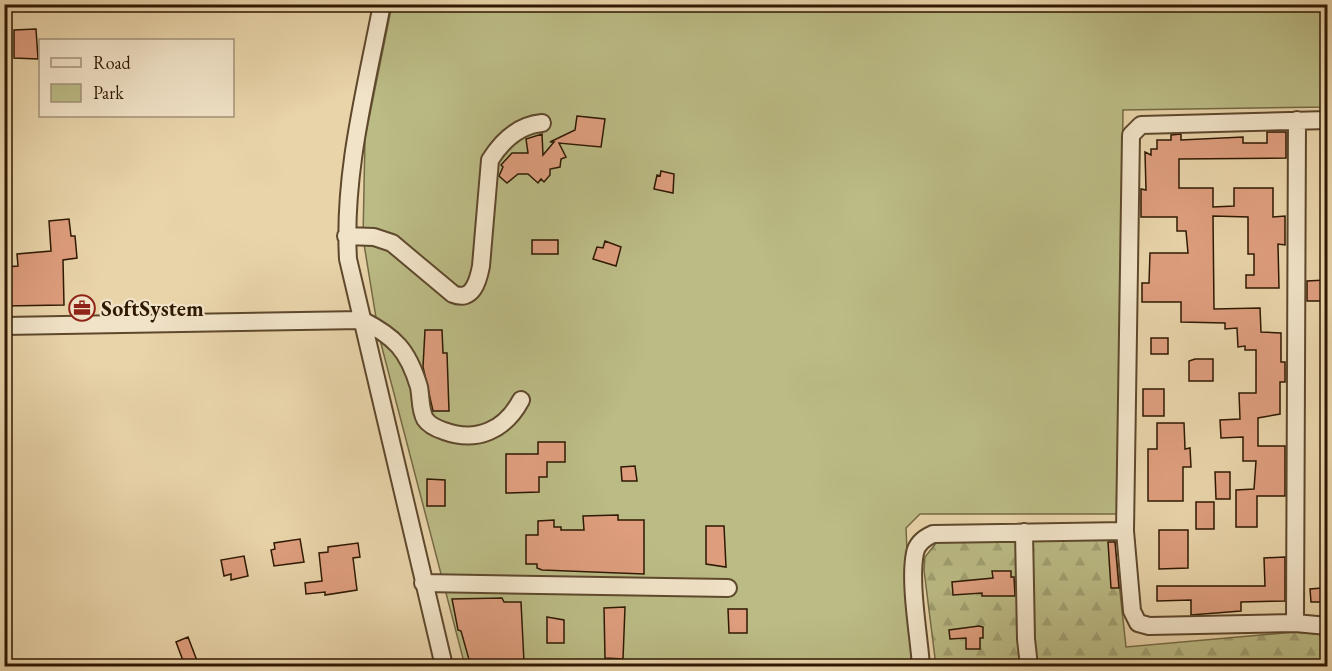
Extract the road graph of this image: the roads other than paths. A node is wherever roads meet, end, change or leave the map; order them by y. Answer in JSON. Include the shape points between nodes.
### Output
{"nodes":[{"id":1,"x":382,"y":4,"type":"edge"},
{"id":2,"x":1297,"y":120,"type":"junction"},
{"id":3,"x":1328,"y":120,"type":"edge"},
{"id":4,"x":542,"y":123,"type":"dead end"},
{"id":5,"x":346,"y":236,"type":"junction"},
{"id":6,"x":362,"y":320,"type":"junction"},
{"id":7,"x":4,"y":326,"type":"edge"},
{"id":8,"x":521,"y":400,"type":"dead end"},
{"id":9,"x":1125,"y":531,"type":"junction"},
{"id":10,"x":1024,"y":532,"type":"junction"},
{"id":11,"x":423,"y":583,"type":"junction"},
{"id":12,"x":728,"y":588,"type":"dead end"},
{"id":13,"x":1295,"y":623,"type":"junction"},
{"id":14,"x":1328,"y":626,"type":"edge"},
{"id":15,"x":444,"y":666,"type":"edge"},
{"id":16,"x":921,"y":666,"type":"edge"},
{"id":17,"x":1029,"y":666,"type":"edge"}],
"edges":[{"from":1,"to":5,"type":"street","via":[[357,128]]},
{"from":2,"to":3,"type":"street"},
{"from":2,"to":9,"type":"street","via":[[1142,125],[1131,135]]},
{"from":2,"to":13,"type":"street"},
{"from":4,"to":5,"type":"street","via":[[515,133],[490,160],[478,280],[469,294],[453,294],[392,243],[374,237]]},
{"from":5,"to":6,"type":"street"},
{"from":6,"to":7,"type":"street"},
{"from":6,"to":8,"type":"street","via":[[401,346],[419,388],[425,420],[433,426],[469,436],[488,434],[514,414]]},
{"from":6,"to":11,"type":"street"},
{"from":9,"to":10,"type":"street"},
{"from":9,"to":13,"type":"street","via":[[1132,611],[1138,623]]},
{"from":10,"to":16,"type":"street","via":[[933,534],[923,538],[915,551],[913,570]]},
{"from":10,"to":17,"type":"street"},
{"from":11,"to":12,"type":"street"},
{"from":11,"to":15,"type":"street"},
{"from":13,"to":14,"type":"street"}]}
